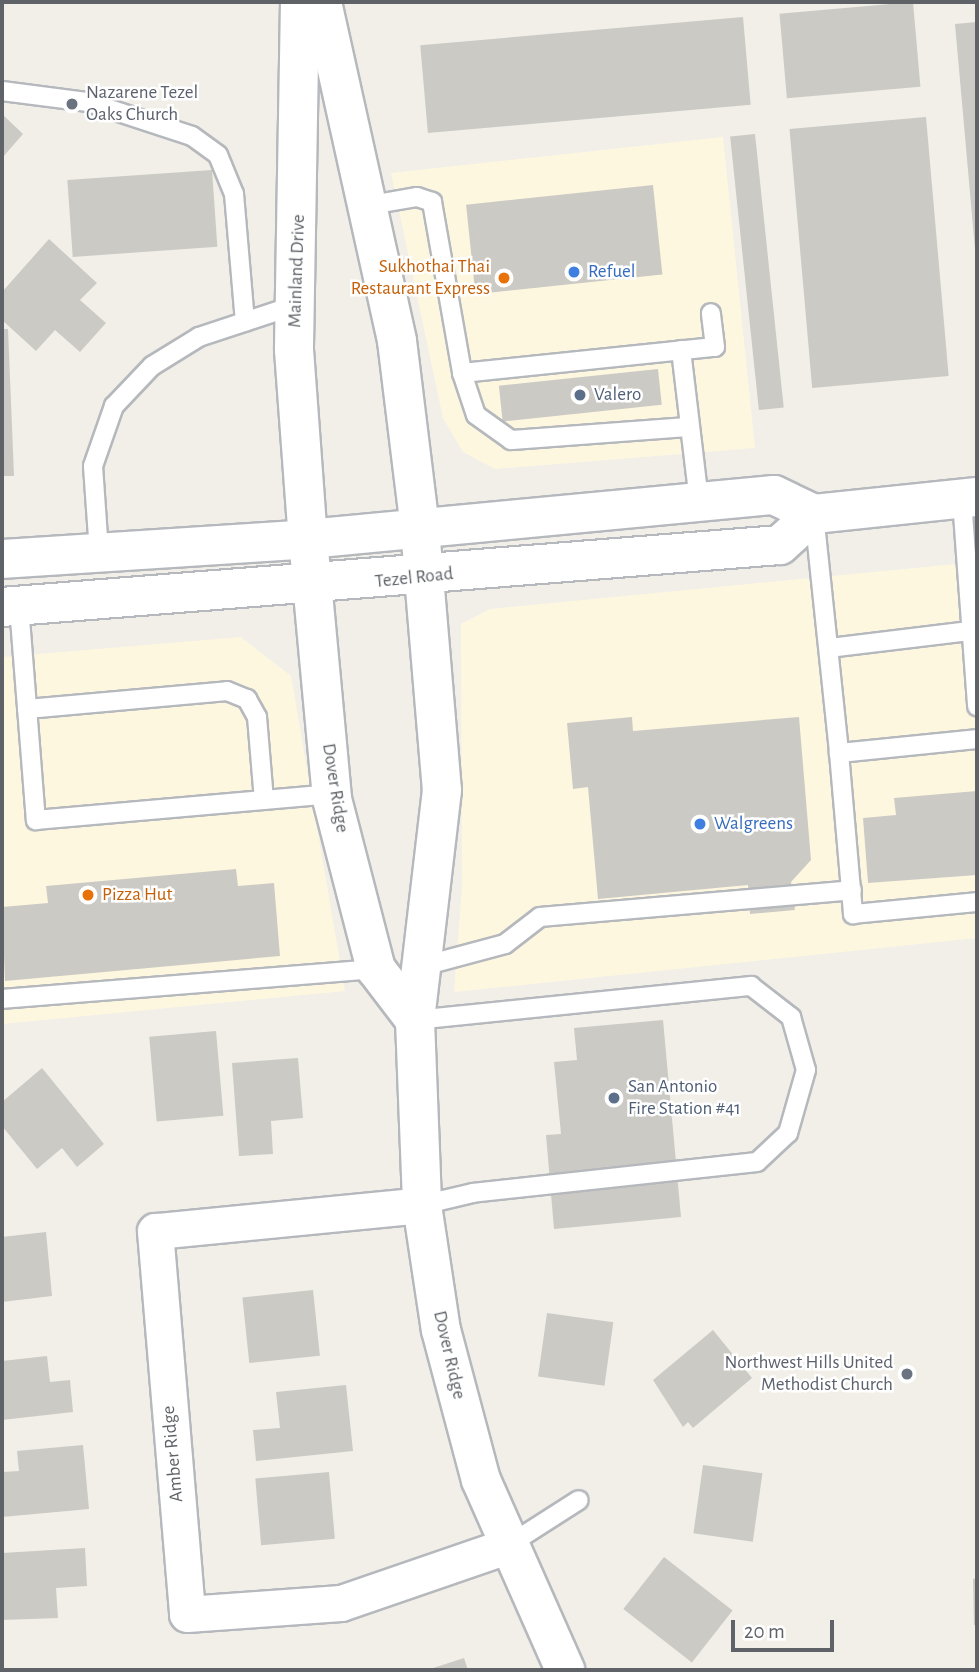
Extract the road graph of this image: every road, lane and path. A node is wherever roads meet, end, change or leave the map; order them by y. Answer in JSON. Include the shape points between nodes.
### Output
{"nodes":[{"id":1,"x":300,"y":2,"type":"edge"},
{"id":2,"x":322,"y":2,"type":"edge"},
{"id":3,"x":2,"y":91,"type":"edge"},
{"id":4,"x":365,"y":206,"type":"junction"},
{"id":5,"x":296,"y":306,"type":"junction"},
{"id":6,"x":711,"y":313,"type":"dead end"},
{"id":7,"x":245,"y":322,"type":"junction"},
{"id":8,"x":681,"y":350,"type":"junction"},
{"id":9,"x":462,"y":373,"type":"junction"},
{"id":10,"x":689,"y":427,"type":"junction"},
{"id":11,"x":970,"y":498,"type":"edge"},
{"id":12,"x":699,"y":502,"type":"junction"},
{"id":13,"x":814,"y":513,"type":"junction"},
{"id":14,"x":420,"y":530,"type":"junction"},
{"id":15,"x":309,"y":539,"type":"junction"},
{"id":16,"x":99,"y":552,"type":"junction"},
{"id":17,"x":2,"y":559,"type":"edge"},
{"id":18,"x":424,"y":578,"type":"junction"},
{"id":19,"x":313,"y":586,"type":"junction"},
{"id":20,"x":11,"y":607,"type":"edge"},
{"id":21,"x":974,"y":630,"type":"edge"},
{"id":22,"x":829,"y":648,"type":"junction"},
{"id":23,"x":977,"y":706,"type":"edge"},
{"id":24,"x":27,"y":709,"type":"junction"},
{"id":25,"x":977,"y":739,"type":"edge"},
{"id":26,"x":839,"y":753,"type":"junction"},
{"id":27,"x":332,"y":794,"type":"junction"},
{"id":28,"x":264,"y":800,"type":"junction"},
{"id":29,"x":852,"y":890,"type":"junction"},
{"id":30,"x":977,"y":902,"type":"edge"},
{"id":31,"x":423,"y":966,"type":"junction"},
{"id":32,"x":376,"y":969,"type":"junction"},
{"id":33,"x":2,"y":999,"type":"edge"},
{"id":34,"x":415,"y":1020,"type":"junction"},
{"id":35,"x":422,"y":1205,"type":"junction"},
{"id":36,"x":579,"y":1500,"type":"dead end"},
{"id":37,"x":507,"y":1546,"type":"junction"},
{"id":38,"x":565,"y":1670,"type":"edge"}],
"edges":[{"from":1,"to":5,"type":"main road","name":"Mainland Drive"},
{"from":2,"to":4,"type":"main road"},
{"from":3,"to":7,"type":"lane","via":[[88,102],[192,136],[218,155],[234,194]]},
{"from":4,"to":9,"type":"lane","via":[[417,197],[432,202]]},
{"from":4,"to":14,"type":"main road","via":[[397,341]]},
{"from":5,"to":7,"type":"lane"},
{"from":5,"to":15,"type":"main road","name":"Mainland Drive"},
{"from":6,"to":8,"type":"lane","via":[[715,347]]},
{"from":7,"to":16,"type":"lane","via":[[199,337],[152,366],[114,407],[93,466]]},
{"from":8,"to":9,"type":"lane"},
{"from":8,"to":10,"type":"lane"},
{"from":9,"to":10,"type":"lane","via":[[476,415],[511,440]]},
{"from":10,"to":12,"type":"lane"},
{"from":11,"to":13,"type":"main road"},
{"from":11,"to":21,"type":"lane"},
{"from":12,"to":13,"type":"main road","via":[[774,495]]},
{"from":12,"to":14,"type":"main road"},
{"from":13,"to":18,"type":"main road","name":"Tezel Road","via":[[780,545]]},
{"from":13,"to":22,"type":"lane"},
{"from":14,"to":15,"type":"main road"},
{"from":14,"to":18,"type":"main road","name":"Dover Ridge"},
{"from":15,"to":16,"type":"main road"},
{"from":15,"to":19,"type":"main road","name":"Dover Ridge"},
{"from":16,"to":17,"type":"main road"},
{"from":18,"to":19,"type":"main road","name":"Tezel Road"},
{"from":18,"to":31,"type":"main road","name":"Dover Ridge","via":[[442,790]]},
{"from":19,"to":20,"type":"main road","name":"Tezel Road"},
{"from":19,"to":27,"type":"main road","name":"Dover Ridge"},
{"from":20,"to":24,"type":"lane"},
{"from":21,"to":22,"type":"lane"},
{"from":21,"to":23,"type":"lane"},
{"from":22,"to":26,"type":"lane"},
{"from":24,"to":28,"type":"lane","via":[[227,691],[247,699],[257,717]]},
{"from":24,"to":28,"type":"lane","via":[[36,820]]},
{"from":25,"to":26,"type":"lane"},
{"from":26,"to":29,"type":"lane"},
{"from":27,"to":28,"type":"lane"},
{"from":27,"to":32,"type":"main road","name":"Dover Ridge"},
{"from":29,"to":30,"type":"lane","via":[[853,914]]},
{"from":29,"to":31,"type":"lane","via":[[540,917],[505,944]]},
{"from":31,"to":34,"type":"main road","name":"Dover Ridge"},
{"from":32,"to":33,"type":"lane"},
{"from":32,"to":34,"type":"main road","name":"Dover Ridge"},
{"from":34,"to":35,"type":"main road","name":"Dover Ridge"},
{"from":34,"to":35,"type":"lane","via":[[751,986],[791,1017],[806,1070],[788,1133],[757,1162],[473,1193]]},
{"from":35,"to":37,"type":"main road","name":"Dover Ridge","via":[[441,1330],[481,1480]]},
{"from":35,"to":37,"type":"street","name":"Amber Ridge","via":[[155,1231],[187,1614],[341,1603]]},
{"from":36,"to":37,"type":"lane"},
{"from":37,"to":38,"type":"main road","name":"Dover Ridge"}]}
